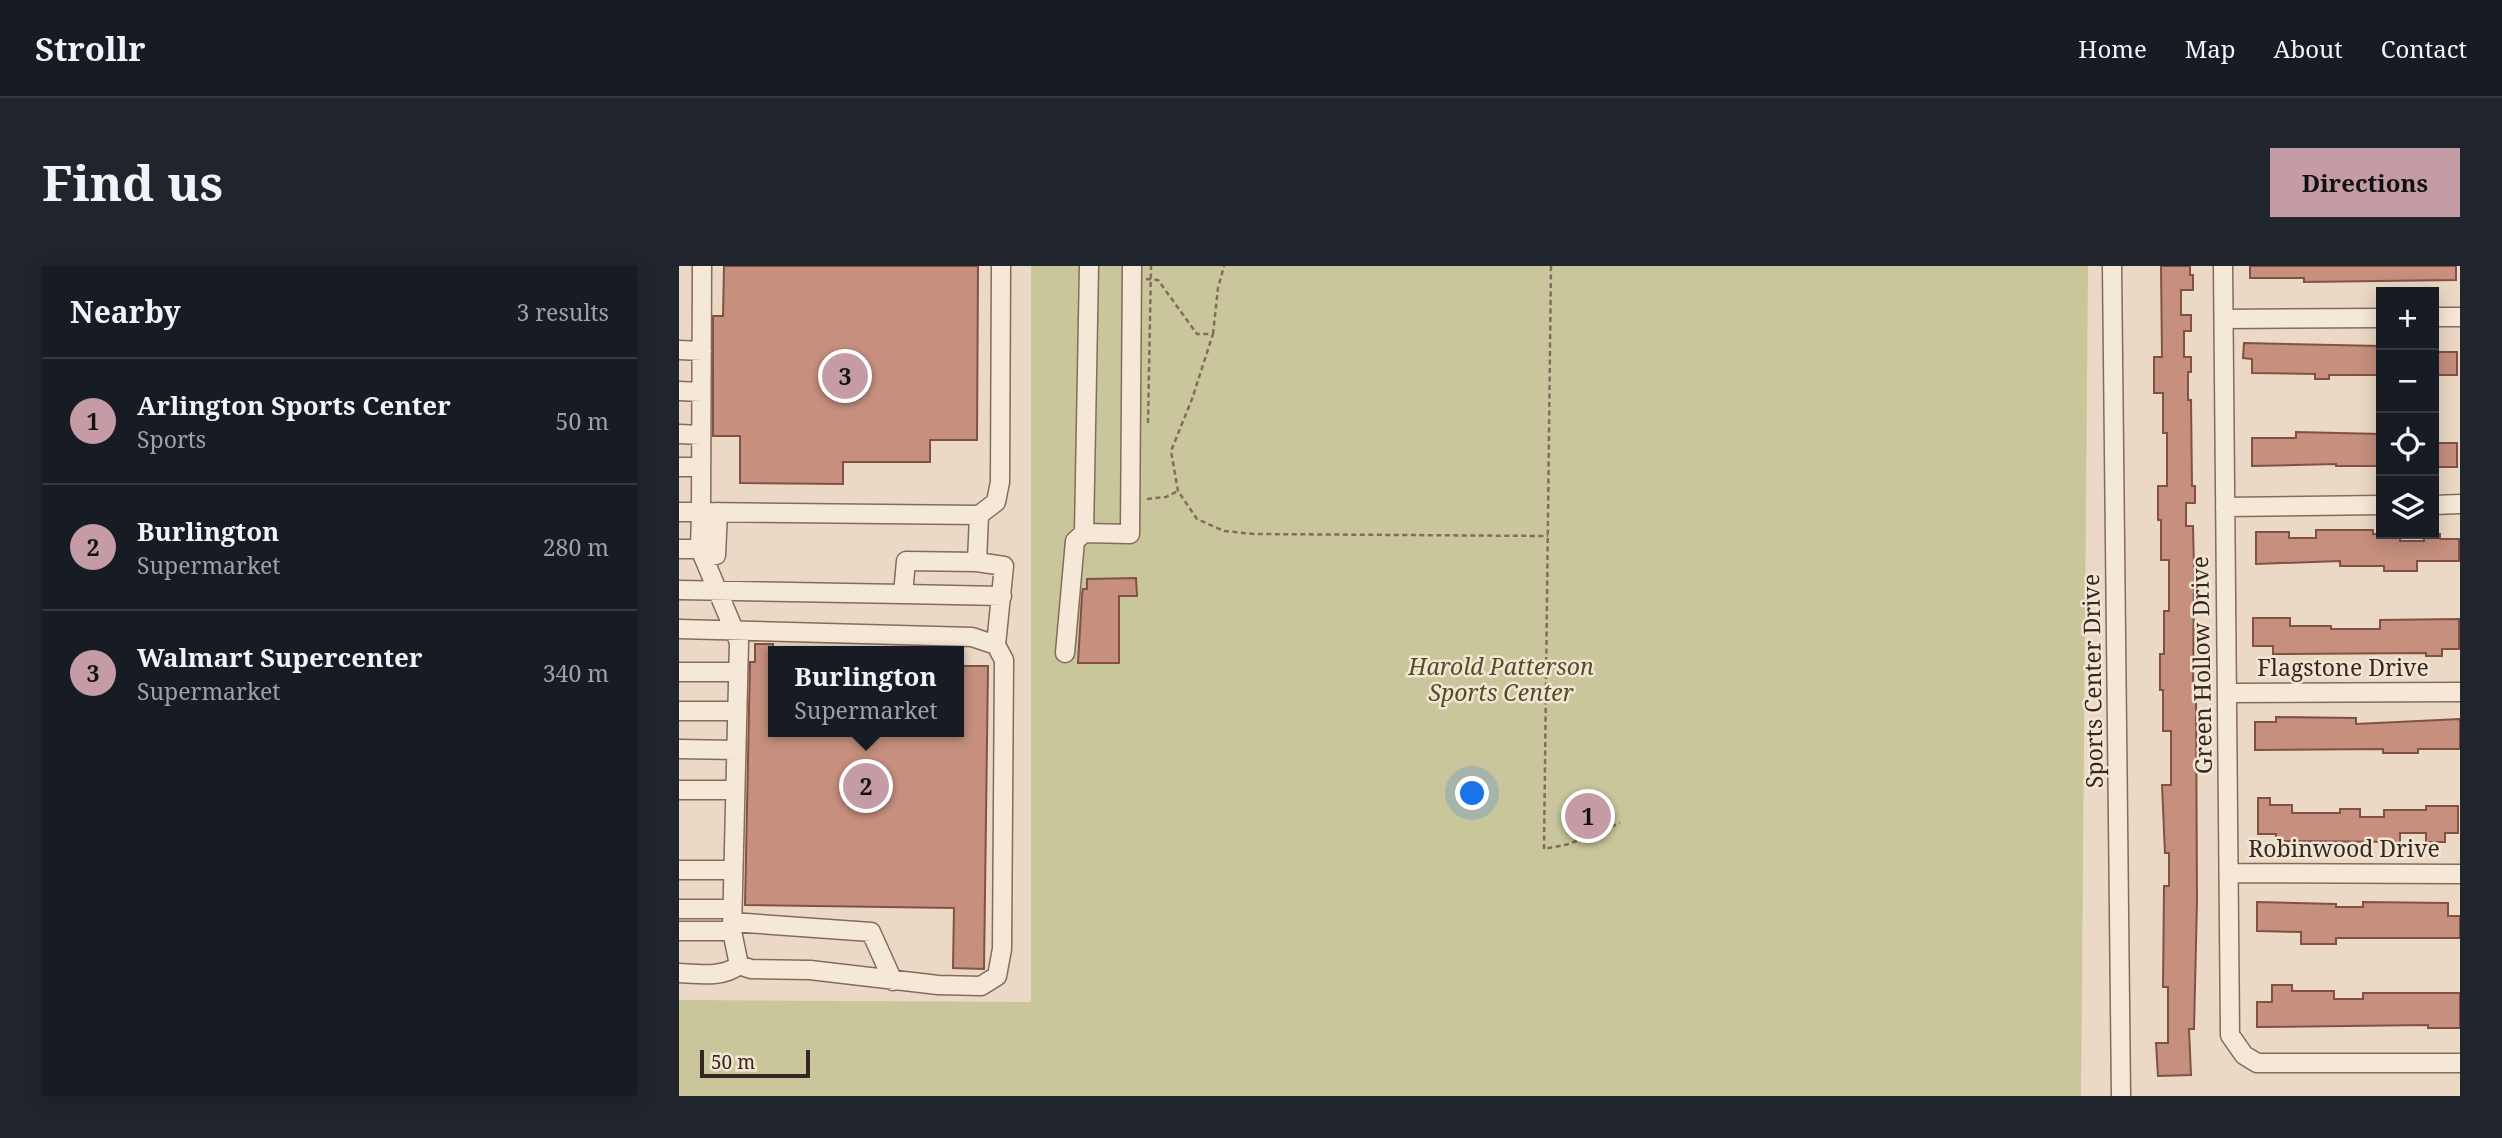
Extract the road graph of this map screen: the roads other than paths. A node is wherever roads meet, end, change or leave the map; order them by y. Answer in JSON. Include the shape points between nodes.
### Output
{"nodes":[{"id":1,"x":702,"y":266,"type":"edge"},
{"id":2,"x":1001,"y":266,"type":"edge"},
{"id":3,"x":1090,"y":266,"type":"edge"},
{"id":4,"x":2112,"y":266,"type":"edge"},
{"id":5,"x":2223,"y":266,"type":"edge"},
{"id":6,"x":1132,"y":273,"type":"edge"},
{"id":7,"x":2439,"y":317,"type":"edge"},
{"id":8,"x":2460,"y":317,"type":"edge"},
{"id":9,"x":2224,"y":318,"type":"junction"},
{"id":10,"x":2376,"y":318,"type":"edge"},
{"id":11,"x":679,"y":350,"type":"edge"},
{"id":12,"x":702,"y":351,"type":"junction"},
{"id":13,"x":679,"y":391,"type":"edge"},
{"id":14,"x":701,"y":391,"type":"junction"},
{"id":15,"x":679,"y":434,"type":"edge"},
{"id":16,"x":701,"y":435,"type":"junction"},
{"id":17,"x":679,"y":467,"type":"edge"},
{"id":18,"x":701,"y":467,"type":"junction"},
{"id":19,"x":2376,"y":505,"type":"edge"},
{"id":20,"x":2439,"y":505,"type":"edge"},
{"id":21,"x":2460,"y":505,"type":"edge"},
{"id":22,"x":2225,"y":507,"type":"junction"},
{"id":23,"x":679,"y":512,"type":"edge"},
{"id":24,"x":710,"y":512,"type":"junction"},
{"id":25,"x":979,"y":515,"type":"junction"},
{"id":26,"x":1084,"y":533,"type":"junction"},
{"id":27,"x":679,"y":549,"type":"edge"},
{"id":28,"x":702,"y":553,"type":"junction"},
{"id":29,"x":977,"y":562,"type":"junction"},
{"id":30,"x":679,"y":590,"type":"edge"},
{"id":31,"x":717,"y":591,"type":"junction"},
{"id":32,"x":903,"y":594,"type":"junction"},
{"id":33,"x":1002,"y":596,"type":"junction"},
{"id":34,"x":679,"y":629,"type":"edge"},
{"id":35,"x":734,"y":629,"type":"junction"},
{"id":36,"x":996,"y":645,"type":"junction"},
{"id":37,"x":1065,"y":653,"type":"dead end"},
{"id":38,"x":679,"y":672,"type":"edge"},
{"id":39,"x":738,"y":672,"type":"junction"},
{"id":40,"x":2460,"y":692,"type":"edge"},
{"id":41,"x":2227,"y":693,"type":"junction"},
{"id":42,"x":679,"y":710,"type":"edge"},
{"id":43,"x":737,"y":711,"type":"junction"},
{"id":44,"x":679,"y":749,"type":"edge"},
{"id":45,"x":736,"y":750,"type":"junction"},
{"id":46,"x":679,"y":790,"type":"edge"},
{"id":47,"x":734,"y":790,"type":"junction"},
{"id":48,"x":679,"y":870,"type":"edge"},
{"id":49,"x":732,"y":870,"type":"junction"},
{"id":50,"x":2229,"y":873,"type":"junction"},
{"id":51,"x":2460,"y":874,"type":"edge"},
{"id":52,"x":679,"y":909,"type":"edge"},
{"id":53,"x":732,"y":921,"type":"junction"},
{"id":54,"x":679,"y":930,"type":"edge"},
{"id":55,"x":739,"y":965,"type":"junction"},
{"id":56,"x":679,"y":974,"type":"edge"},
{"id":57,"x":893,"y":981,"type":"junction"},
{"id":58,"x":2460,"y":1063,"type":"edge"},
{"id":59,"x":2121,"y":1096,"type":"edge"}],
"edges":[{"from":1,"to":12,"type":"street"},
{"from":2,"to":25,"type":"street","via":[[1000,482],[996,502]]},
{"from":3,"to":26,"type":"street"},
{"from":4,"to":59,"type":"street","name":"Sports Center Drive"},
{"from":5,"to":9,"type":"street","name":"Green Hollow Drive"},
{"from":6,"to":26,"type":"street","via":[[1130,534]]},
{"from":7,"to":8,"type":"street"},
{"from":9,"to":10,"type":"street"},
{"from":9,"to":22,"type":"street","name":"Green Hollow Drive"},
{"from":11,"to":12,"type":"street"},
{"from":12,"to":14,"type":"street"},
{"from":13,"to":14,"type":"street"},
{"from":14,"to":16,"type":"street"},
{"from":15,"to":16,"type":"street"},
{"from":16,"to":18,"type":"street"},
{"from":17,"to":18,"type":"street"},
{"from":18,"to":24,"type":"street"},
{"from":19,"to":22,"type":"street"},
{"from":20,"to":21,"type":"street"},
{"from":22,"to":41,"type":"street","name":"Green Hollow Drive"},
{"from":23,"to":24,"type":"street"},
{"from":24,"to":25,"type":"street"},
{"from":24,"to":28,"type":"street"},
{"from":25,"to":29,"type":"street"},
{"from":26,"to":37,"type":"street","via":[[1075,541]]},
{"from":27,"to":28,"type":"street"},
{"from":28,"to":31,"type":"street"},
{"from":29,"to":32,"type":"street","via":[[906,561]]},
{"from":29,"to":33,"type":"street","via":[[1004,566]]},
{"from":30,"to":31,"type":"street"},
{"from":31,"to":32,"type":"street"},
{"from":31,"to":35,"type":"street"},
{"from":32,"to":33,"type":"street"},
{"from":33,"to":36,"type":"street"},
{"from":34,"to":35,"type":"street"},
{"from":35,"to":36,"type":"street","via":[[972,638]]},
{"from":35,"to":39,"type":"street","via":[[739,642]]},
{"from":36,"to":57,"type":"street","via":[[1004,660],[1002,949],[997,976],[981,986]]},
{"from":38,"to":39,"type":"street"},
{"from":39,"to":43,"type":"street"},
{"from":40,"to":41,"type":"street","name":"Flagstone Drive"},
{"from":41,"to":50,"type":"street","name":"Green Hollow Drive"},
{"from":42,"to":43,"type":"street"},
{"from":43,"to":45,"type":"street"},
{"from":44,"to":45,"type":"street"},
{"from":45,"to":47,"type":"street"},
{"from":46,"to":47,"type":"street"},
{"from":47,"to":49,"type":"street"},
{"from":48,"to":49,"type":"street"},
{"from":49,"to":53,"type":"street"},
{"from":50,"to":51,"type":"street","name":"Robinwood Drive"},
{"from":50,"to":58,"type":"street","name":"Green Hollow Drive","via":[[2230,1035],[2248,1058],[2283,1065]]},
{"from":52,"to":53,"type":"street"},
{"from":53,"to":54,"type":"street"},
{"from":53,"to":55,"type":"street"},
{"from":53,"to":57,"type":"street","via":[[871,932]]},
{"from":55,"to":56,"type":"street","via":[[719,974]]},
{"from":55,"to":57,"type":"street"}]}
